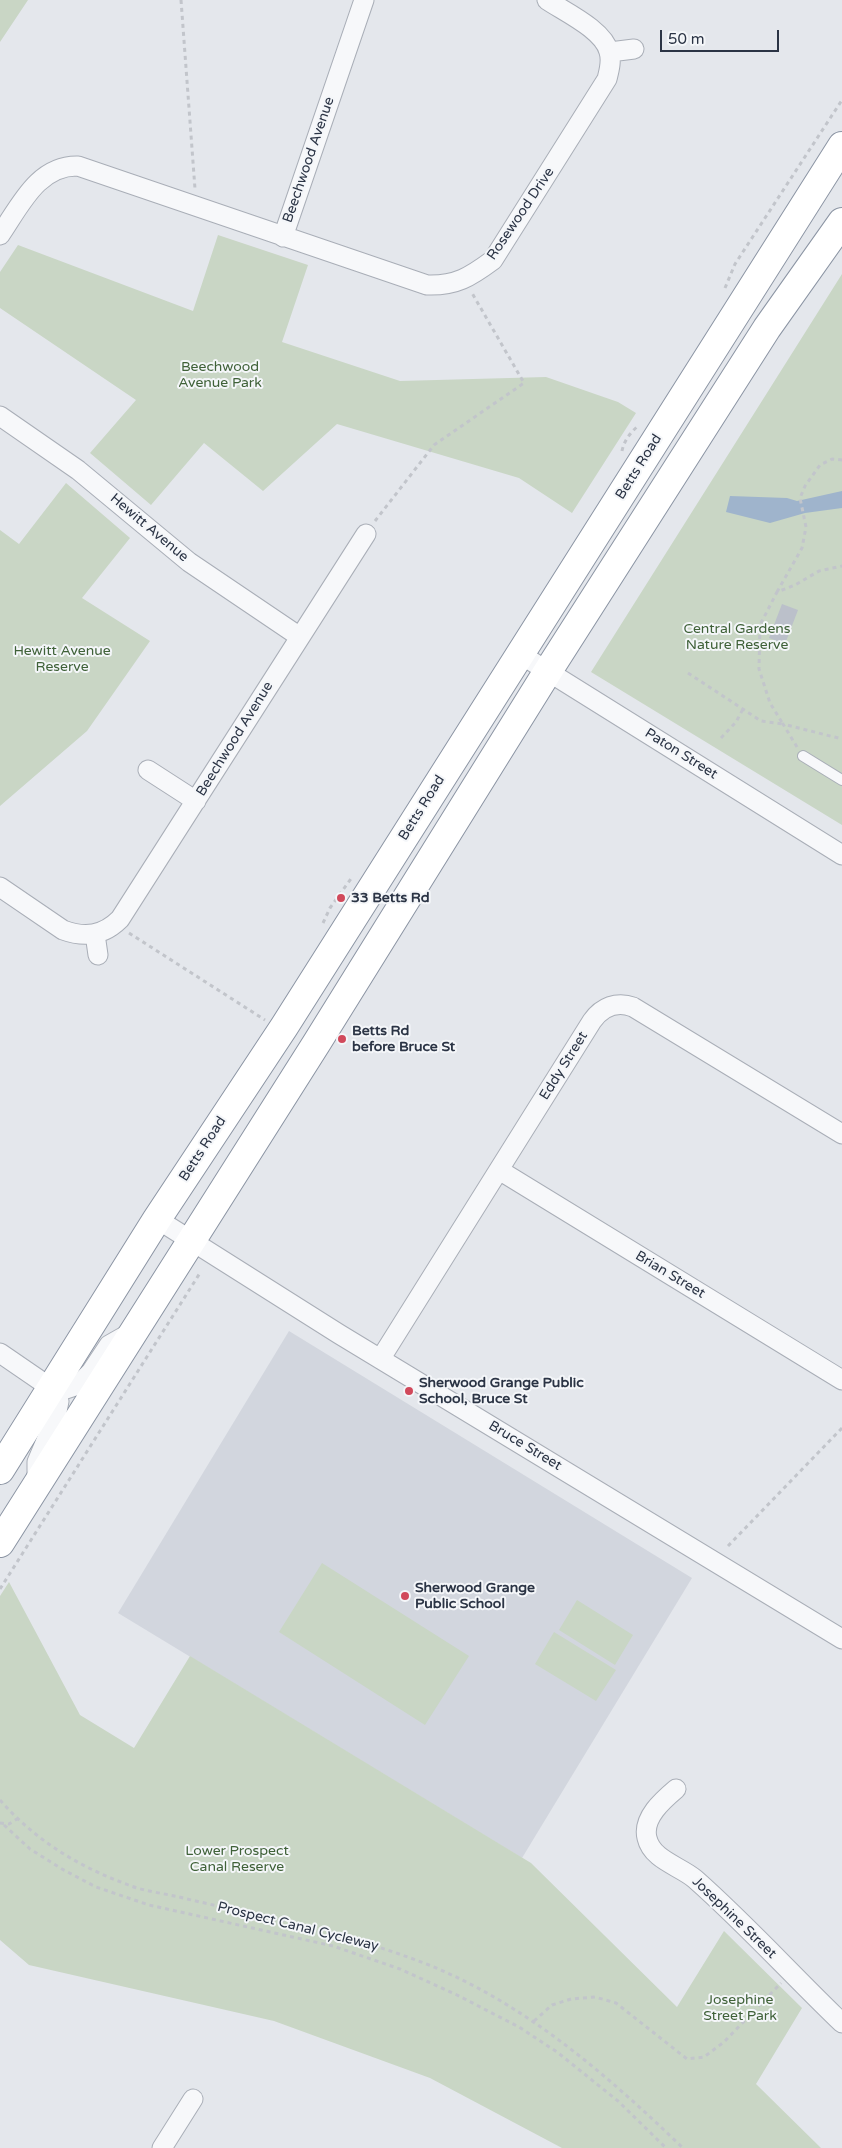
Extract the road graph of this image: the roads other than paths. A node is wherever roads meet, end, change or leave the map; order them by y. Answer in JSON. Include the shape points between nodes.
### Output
{"nodes":[{"id":1,"x":364,"y":0,"type":"edge"},
{"id":2,"x":547,"y":0,"type":"edge"},
{"id":3,"x":634,"y":49,"type":"dead end"},
{"id":4,"x":610,"y":52,"type":"junction"},
{"id":5,"x":842,"y":146,"type":"edge"},
{"id":6,"x":842,"y":222,"type":"edge"},
{"id":7,"x":0,"y":235,"type":"edge"},
{"id":8,"x":283,"y":237,"type":"junction"},
{"id":9,"x":0,"y":416,"type":"edge"},
{"id":10,"x":366,"y":534,"type":"road end"},
{"id":11,"x":300,"y":637,"type":"junction"},
{"id":12,"x":520,"y":654,"type":"junction"},
{"id":13,"x":548,"y":671,"type":"junction"},
{"id":14,"x":803,"y":756,"type":"road end"},
{"id":15,"x":148,"y":770,"type":"dead end"},
{"id":16,"x":842,"y":780,"type":"edge"},
{"id":17,"x":196,"y":801,"type":"junction"},
{"id":18,"x":842,"y":855,"type":"edge"},
{"id":19,"x":0,"y":887,"type":"edge"},
{"id":20,"x":95,"y":934,"type":"junction"},
{"id":21,"x":98,"y":955,"type":"dead end"},
{"id":22,"x":842,"y":1134,"type":"edge"},
{"id":23,"x":499,"y":1170,"type":"junction"},
{"id":24,"x":157,"y":1219,"type":"junction"},
{"id":25,"x":191,"y":1240,"type":"junction"},
{"id":26,"x":132,"y":1332,"type":"junction"},
{"id":27,"x":0,"y":1353,"type":"edge"},
{"id":28,"x":381,"y":1358,"type":"junction"},
{"id":29,"x":842,"y":1380,"type":"edge"},
{"id":30,"x":51,"y":1388,"type":"junction"},
{"id":31,"x":0,"y":1470,"type":"edge"},
{"id":32,"x":36,"y":1485,"type":"junction"},
{"id":33,"x":0,"y":1543,"type":"edge"},
{"id":34,"x":842,"y":1639,"type":"edge"},
{"id":35,"x":676,"y":1789,"type":"dead end"},
{"id":36,"x":842,"y":2023,"type":"edge"},
{"id":37,"x":193,"y":2099,"type":"dead end"},
{"id":38,"x":162,"y":2148,"type":"edge"}],
"edges":[{"from":1,"to":8,"type":"street","name":"Beechwood Avenue"},
{"from":2,"to":4,"type":"street","via":[[596,32]]},
{"from":3,"to":4,"type":"street"},
{"from":4,"to":8,"type":"street","name":"Rosewood Drive","via":[[604,86],[493,260],[474,275],[455,283],[427,285]]},
{"from":5,"to":12,"type":"highway","name":"Betts Road"},
{"from":6,"to":13,"type":"highway","via":[[767,328]]},
{"from":7,"to":8,"type":"street","name":"Beechwood Avenue","via":[[55,161],[86,168]]},
{"from":9,"to":11,"type":"street","name":"Hewitt Avenue","via":[[78,470],[190,562]]},
{"from":10,"to":11,"type":"street","name":"Beechwood Avenue"},
{"from":11,"to":17,"type":"street","name":"Beechwood Avenue"},
{"from":12,"to":13,"type":"street","name":"Paton Street"},
{"from":12,"to":24,"type":"highway","name":"Betts Road","via":[[284,1027]]},
{"from":13,"to":18,"type":"street","name":"Paton Street"},
{"from":13,"to":25,"type":"highway"},
{"from":14,"to":16,"type":"lane"},
{"from":15,"to":17,"type":"street"},
{"from":17,"to":20,"type":"street","name":"Beechwood Avenue","via":[[120,919],[109,929]]},
{"from":19,"to":20,"type":"street","via":[[63,930],[80,935]]},
{"from":20,"to":21,"type":"street"},
{"from":22,"to":23,"type":"street","name":"Eddy Street","via":[[639,1010],[620,1004],[603,1009],[592,1021]]},
{"from":23,"to":28,"type":"street","name":"Eddy Street"},
{"from":23,"to":29,"type":"street","name":"Brian Street"},
{"from":24,"to":25,"type":"street","name":"Bruce Street"},
{"from":24,"to":30,"type":"highway","name":"Betts Road"},
{"from":25,"to":26,"type":"highway"},
{"from":25,"to":28,"type":"street","name":"Bruce Street"},
{"from":26,"to":30,"type":"street","via":[[109,1345],[78,1386]]},
{"from":26,"to":32,"type":"highway"},
{"from":27,"to":30,"type":"street"},
{"from":28,"to":34,"type":"street","name":"Bruce Street"},
{"from":30,"to":31,"type":"highway","name":"Betts Road"},
{"from":30,"to":32,"type":"street","via":[[57,1395],[58,1407],[37,1462]]},
{"from":32,"to":33,"type":"highway"},
{"from":35,"to":36,"type":"street","name":"Josephine Street","via":[[659,1805],[648,1822],[646,1833],[651,1849],[693,1878]]},
{"from":37,"to":38,"type":"street"}]}
